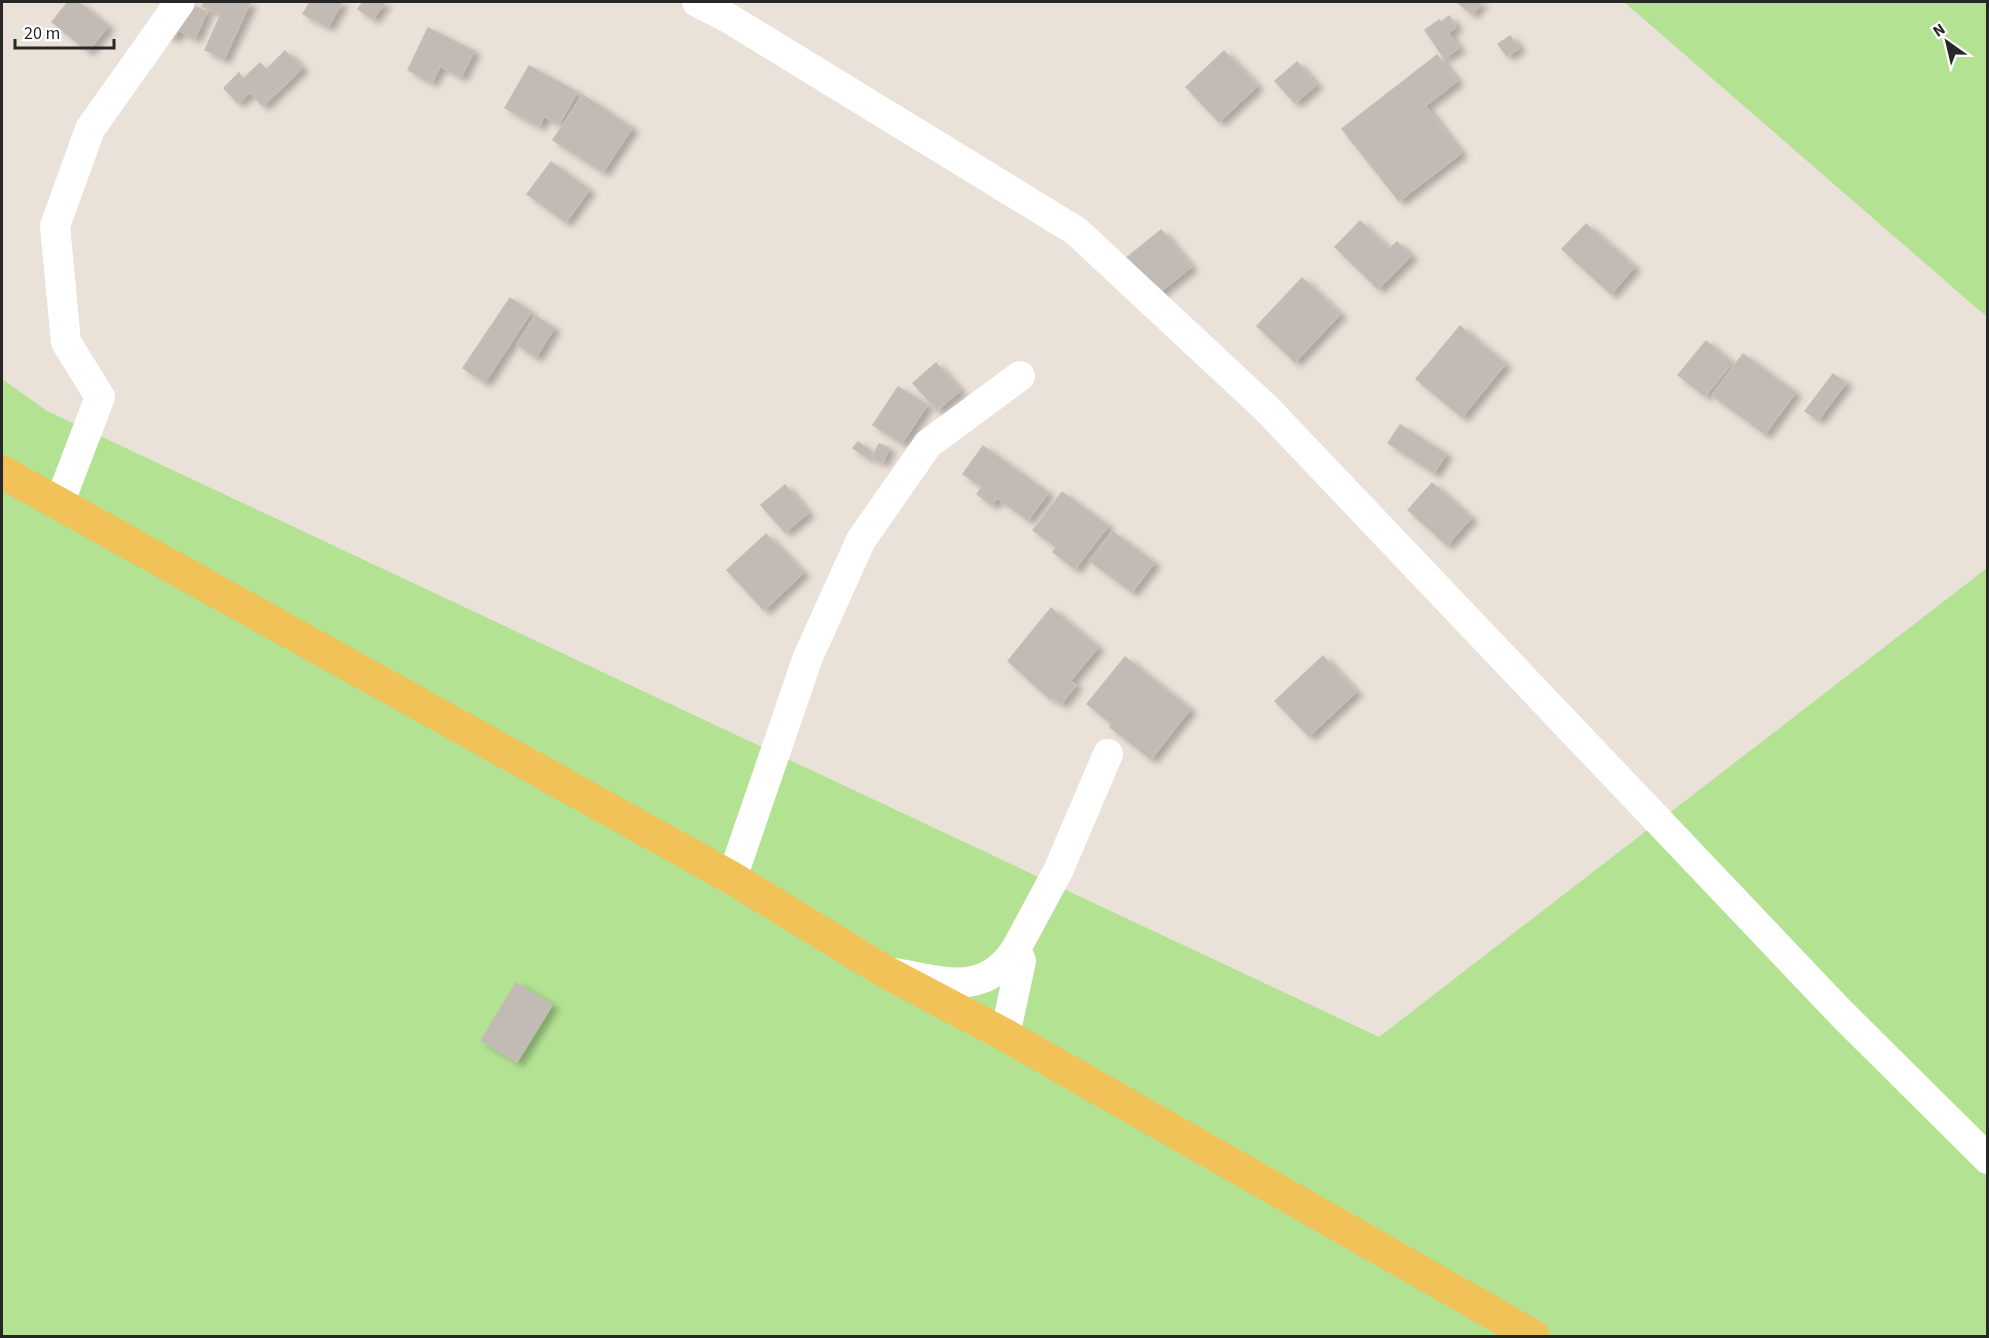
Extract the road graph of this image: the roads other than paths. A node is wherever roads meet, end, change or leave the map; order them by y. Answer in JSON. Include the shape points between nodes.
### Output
{"nodes":[{"id":1,"x":180,"y":2,"type":"edge"},
{"id":2,"x":697,"y":2,"type":"edge"},
{"id":3,"x":1020,"y":376,"type":"dead end"},
{"id":4,"x":2,"y":472,"type":"edge"},
{"id":5,"x":59,"y":504,"type":"junction"},
{"id":6,"x":1108,"y":754,"type":"dead end"},
{"id":7,"x":732,"y":878,"type":"junction"},
{"id":8,"x":1016,"y":949,"type":"junction"},
{"id":9,"x":884,"y":971,"type":"junction"},
{"id":10,"x":1005,"y":1035,"type":"junction"},
{"id":11,"x":1988,"y":1159,"type":"edge"},
{"id":12,"x":1533,"y":1336,"type":"edge"}],
"edges":[{"from":1,"to":5,"type":"street","via":[[90,129],[55,226],[66,342],[100,397]]},
{"from":2,"to":11,"type":"street","via":[[1076,231],[1266,409],[1842,1014]]},
{"from":3,"to":7,"type":"street","via":[[928,444],[861,540],[808,657]]},
{"from":4,"to":5,"type":"main road"},
{"from":5,"to":7,"type":"main road"},
{"from":6,"to":8,"type":"street","via":[[1058,871]]},
{"from":7,"to":9,"type":"main road"},
{"from":8,"to":9,"type":"street","via":[[992,975],[960,984]]},
{"from":8,"to":10,"type":"street","via":[[1021,961]]},
{"from":9,"to":10,"type":"main road"},
{"from":10,"to":12,"type":"main road"}]}
